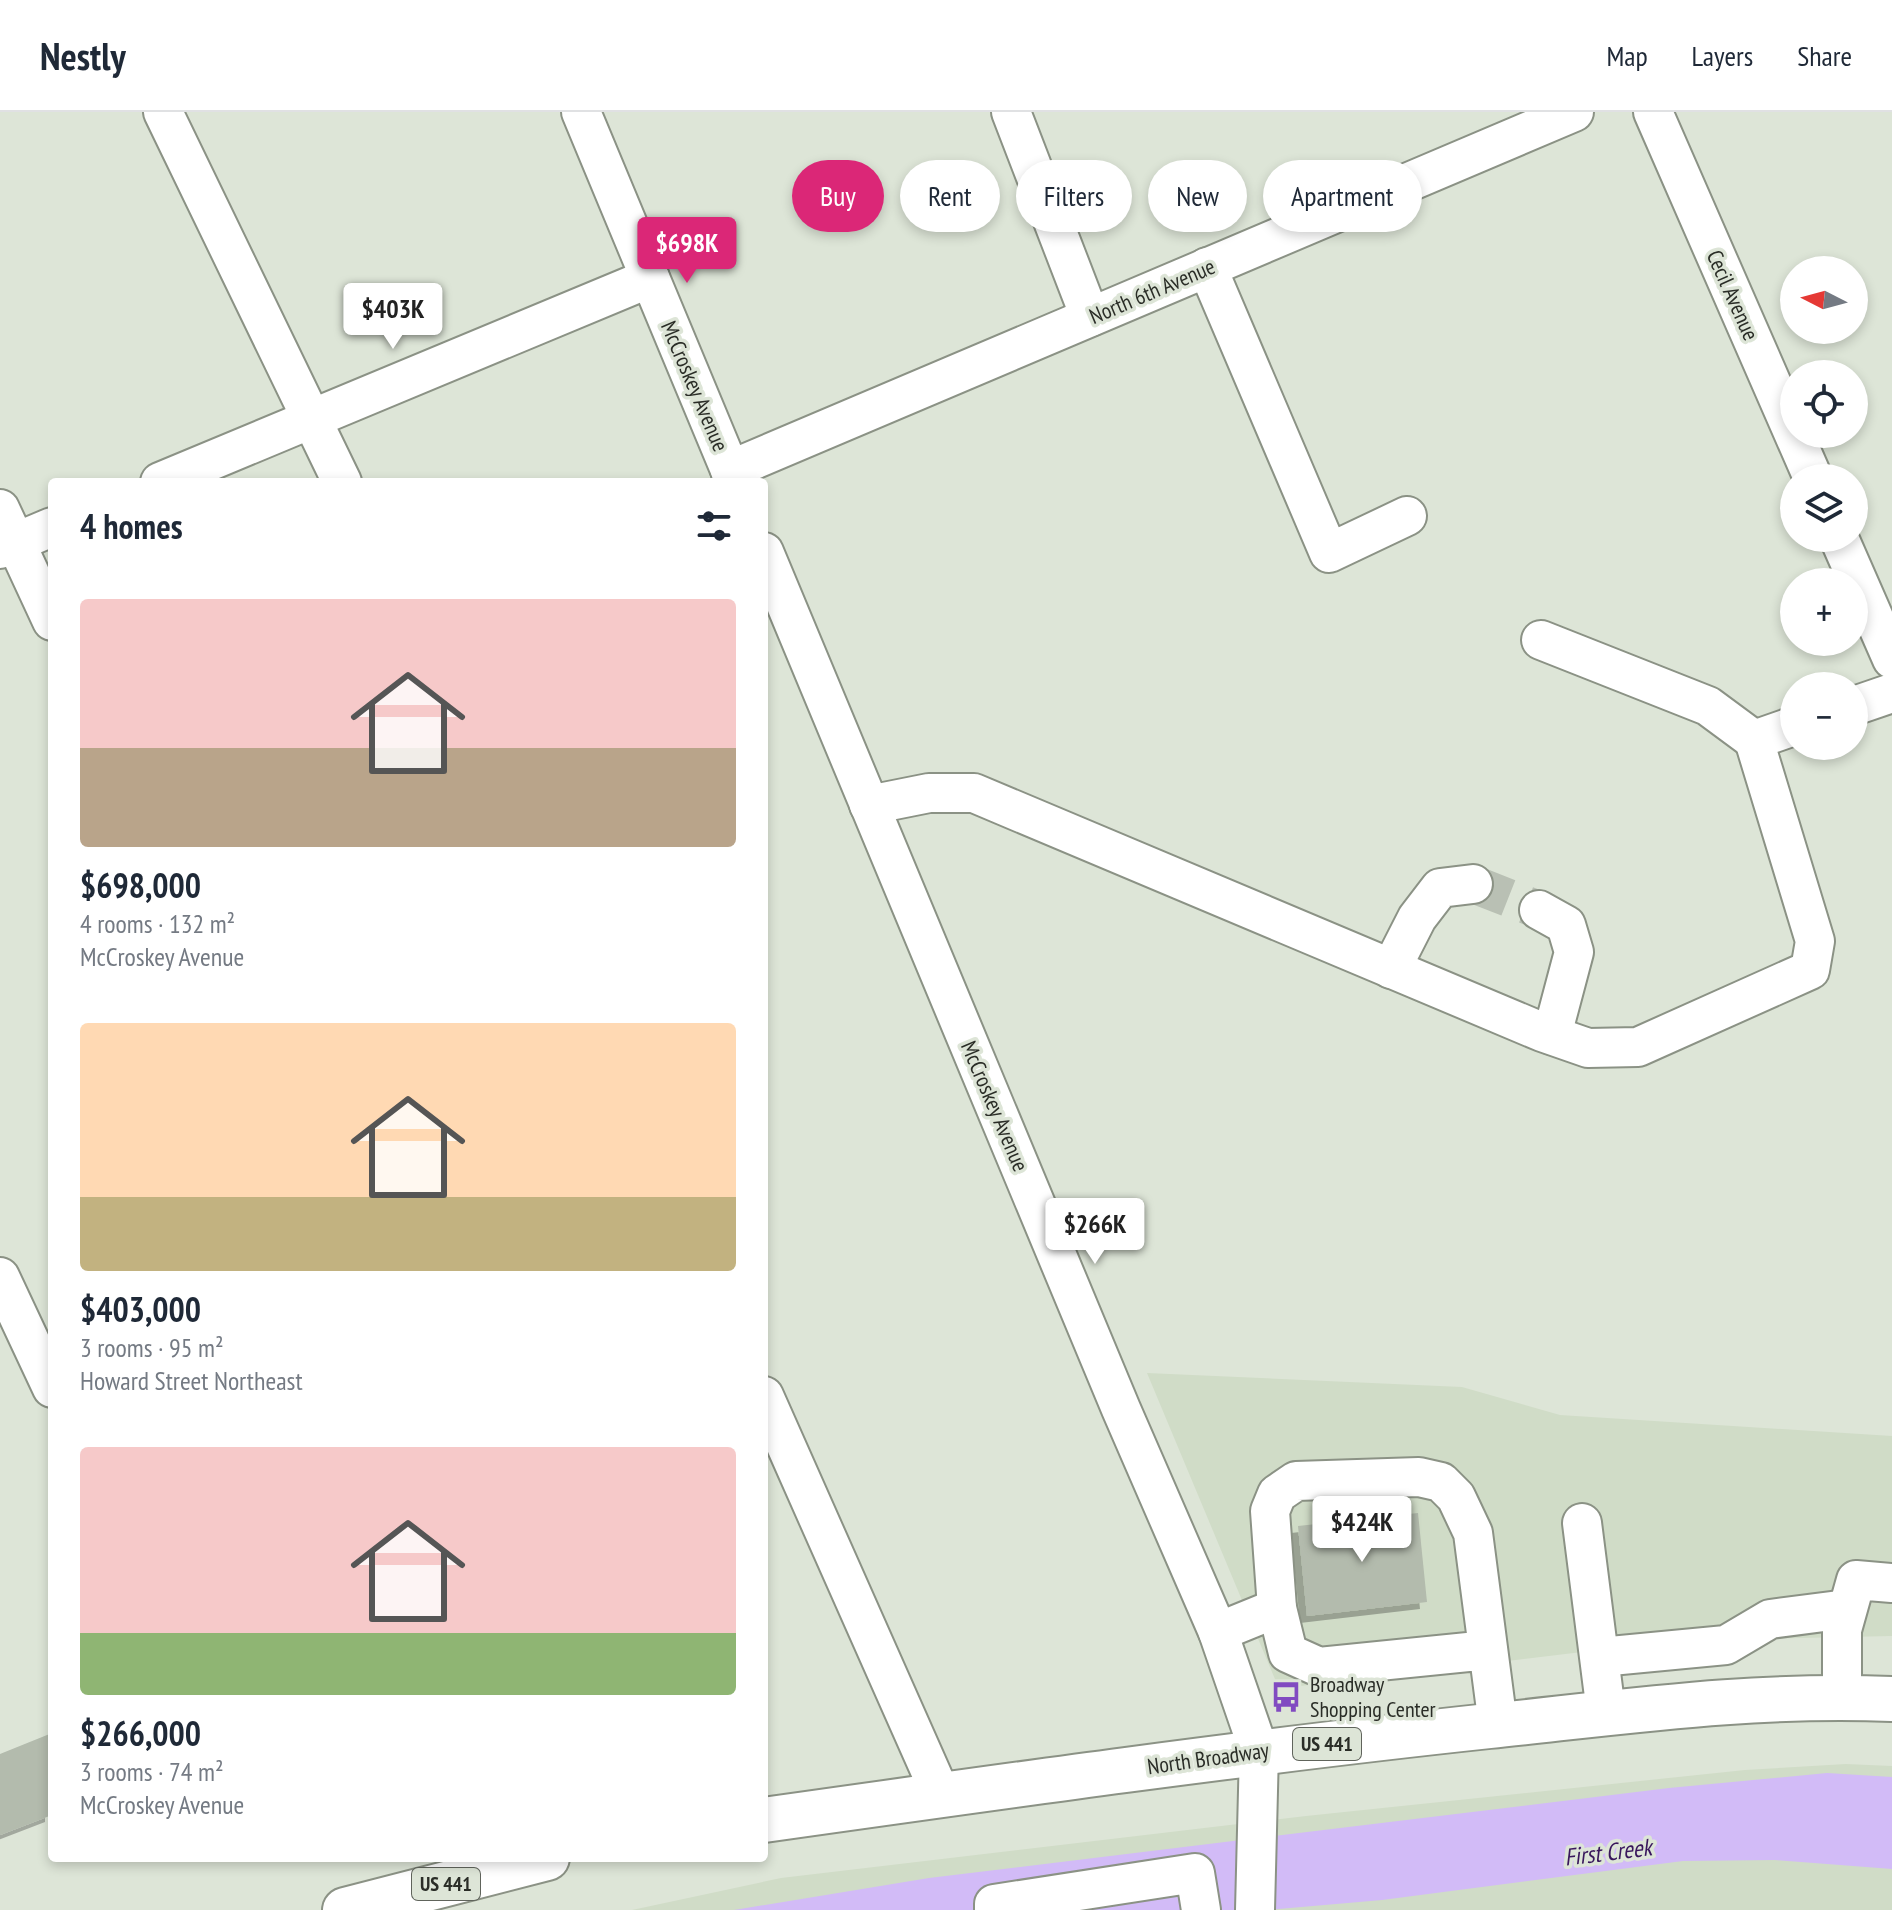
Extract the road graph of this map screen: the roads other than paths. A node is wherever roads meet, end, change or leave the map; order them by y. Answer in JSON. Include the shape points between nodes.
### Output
{"nodes":[{"id":1,"x":163,"y":112,"type":"edge"},
{"id":2,"x":581,"y":112,"type":"edge"},
{"id":3,"x":1011,"y":112,"type":"edge"},
{"id":4,"x":1574,"y":112,"type":"edge"},
{"id":5,"x":1653,"y":112,"type":"edge"},
{"id":6,"x":1207,"y":267,"type":"junction"},
{"id":7,"x":650,"y":278,"type":"junction"},
{"id":8,"x":1090,"y":317,"type":"junction"},
{"id":9,"x":311,"y":419,"type":"junction"},
{"id":10,"x":1807,"y":464,"type":"edge"},
{"id":11,"x":732,"y":476,"type":"edge"},
{"id":12,"x":170,"y":478,"type":"edge"},
{"id":13,"x":340,"y":478,"type":"edge"},
{"id":14,"x":1407,"y":516,"type":"dead end"},
{"id":15,"x":48,"y":528,"type":"edge"},
{"id":16,"x":5,"y":533,"type":"edge"},
{"id":17,"x":1845,"y":552,"type":"edge"},
{"id":18,"x":768,"y":562,"type":"edge"},
{"id":19,"x":48,"y":614,"type":"edge"},
{"id":20,"x":1541,"y":640,"type":"dead end"},
{"id":21,"x":1892,"y":659,"type":"edge"},
{"id":22,"x":1892,"y":693,"type":"edge"},
{"id":23,"x":1868,"y":701,"type":"edge"},
{"id":24,"x":1780,"y":731,"type":"edge"},
{"id":25,"x":1754,"y":740,"type":"junction"},
{"id":26,"x":869,"y":805,"type":"junction"},
{"id":27,"x":1473,"y":884,"type":"tunnel mouth"},
{"id":28,"x":1539,"y":910,"type":"tunnel mouth"},
{"id":29,"x":1391,"y":969,"type":"junction"},
{"id":30,"x":1552,"y":1035,"type":"junction"},
{"id":31,"x":0,"y":1277,"type":"edge"},
{"id":32,"x":48,"y":1379,"type":"edge"},
{"id":33,"x":768,"y":1405,"type":"edge"},
{"id":34,"x":1582,"y":1523,"type":"dead end"},
{"id":35,"x":1892,"y":1583,"type":"edge"},
{"id":36,"x":1277,"y":1608,"type":"junction"},
{"id":37,"x":1847,"y":1609,"type":"junction"},
{"id":38,"x":1218,"y":1632,"type":"junction"},
{"id":39,"x":1488,"y":1650,"type":"junction"},
{"id":40,"x":1600,"y":1657,"type":"junction"},
{"id":41,"x":1842,"y":1697,"type":"junction"},
{"id":42,"x":1892,"y":1699,"type":"edge"},
{"id":43,"x":1606,"y":1712,"type":"junction"},
{"id":44,"x":1498,"y":1725,"type":"junction"},
{"id":45,"x":1259,"y":1751,"type":"junction"},
{"id":46,"x":941,"y":1795,"type":"junction"},
{"id":47,"x":768,"y":1819,"type":"edge"},
{"id":48,"x":531,"y":1862,"type":"edge"},
{"id":49,"x":345,"y":1910,"type":"edge"},
{"id":50,"x":994,"y":1910,"type":"edge"},
{"id":51,"x":1201,"y":1910,"type":"edge"},
{"id":52,"x":1255,"y":1910,"type":"edge"}],
"edges":[{"from":1,"to":9,"type":"street"},
{"from":2,"to":7,"type":"street","name":"McCroskey Avenue"},
{"from":3,"to":8,"type":"street"},
{"from":4,"to":6,"type":"street","name":"North 6th Avenue"},
{"from":5,"to":10,"type":"street","name":"Cecil Avenue"},
{"from":6,"to":8,"type":"street","name":"North 6th Avenue"},
{"from":6,"to":14,"type":"street","via":[[1329,553]]},
{"from":7,"to":9,"type":"street"},
{"from":7,"to":11,"type":"street","name":"McCroskey Avenue"},
{"from":8,"to":11,"type":"street","name":"North 6th Avenue"},
{"from":9,"to":12,"type":"street"},
{"from":9,"to":13,"type":"street"},
{"from":15,"to":16,"type":"street"},
{"from":16,"to":19,"type":"street"},
{"from":17,"to":21,"type":"street"},
{"from":18,"to":26,"type":"street","name":"McCroskey Avenue"},
{"from":20,"to":25,"type":"street","via":[[1708,706]]},
{"from":22,"to":23,"type":"street"},
{"from":24,"to":25,"type":"street"},
{"from":25,"to":30,"type":"street","via":[[1815,941],[1810,970],[1638,1047],[1588,1048]]},
{"from":26,"to":29,"type":"street","via":[[929,793],[974,793]]},
{"from":26,"to":38,"type":"street","name":"McCroskey Avenue"},
{"from":27,"to":29,"type":"street","via":[[1440,888],[1417,918]]},
{"from":28,"to":30,"type":"street","via":[[1566,925],[1574,952]]},
{"from":29,"to":30,"type":"street"},
{"from":31,"to":32,"type":"street"},
{"from":33,"to":46,"type":"street"},
{"from":34,"to":40,"type":"street"},
{"from":35,"to":37,"type":"street","via":[[1856,1580]]},
{"from":36,"to":38,"type":"street"},
{"from":36,"to":39,"type":"street","via":[[1288,1653],[1319,1667]]},
{"from":36,"to":39,"type":"street","via":[[1270,1511],[1277,1494],[1296,1481],[1419,1477],[1441,1482],[1456,1497],[1473,1533]]},
{"from":37,"to":40,"type":"street","via":[[1770,1619],[1726,1645]]},
{"from":37,"to":41,"type":"street"},
{"from":38,"to":45,"type":"street","name":"McCroskey Avenue"},
{"from":39,"to":44,"type":"street"},
{"from":40,"to":43,"type":"street"},
{"from":41,"to":42,"type":"main road","name":"North Broadway","number":"US 441"},
{"from":41,"to":43,"type":"main road","name":"North Broadway","number":"US 441","via":[[1804,1695]]},
{"from":43,"to":44,"type":"main road","name":"North Broadway","number":"US 441"},
{"from":44,"to":45,"type":"main road","name":"North Broadway","number":"US 441"},
{"from":45,"to":46,"type":"main road","name":"North Broadway","number":"US 441"},
{"from":45,"to":52,"type":"street"},
{"from":46,"to":47,"type":"main road","name":"North Broadway","number":"US 441"},
{"from":48,"to":49,"type":"main road","number":"US 441"},
{"from":50,"to":51,"type":"street","via":[[994,1904],[1195,1873]]}]}
